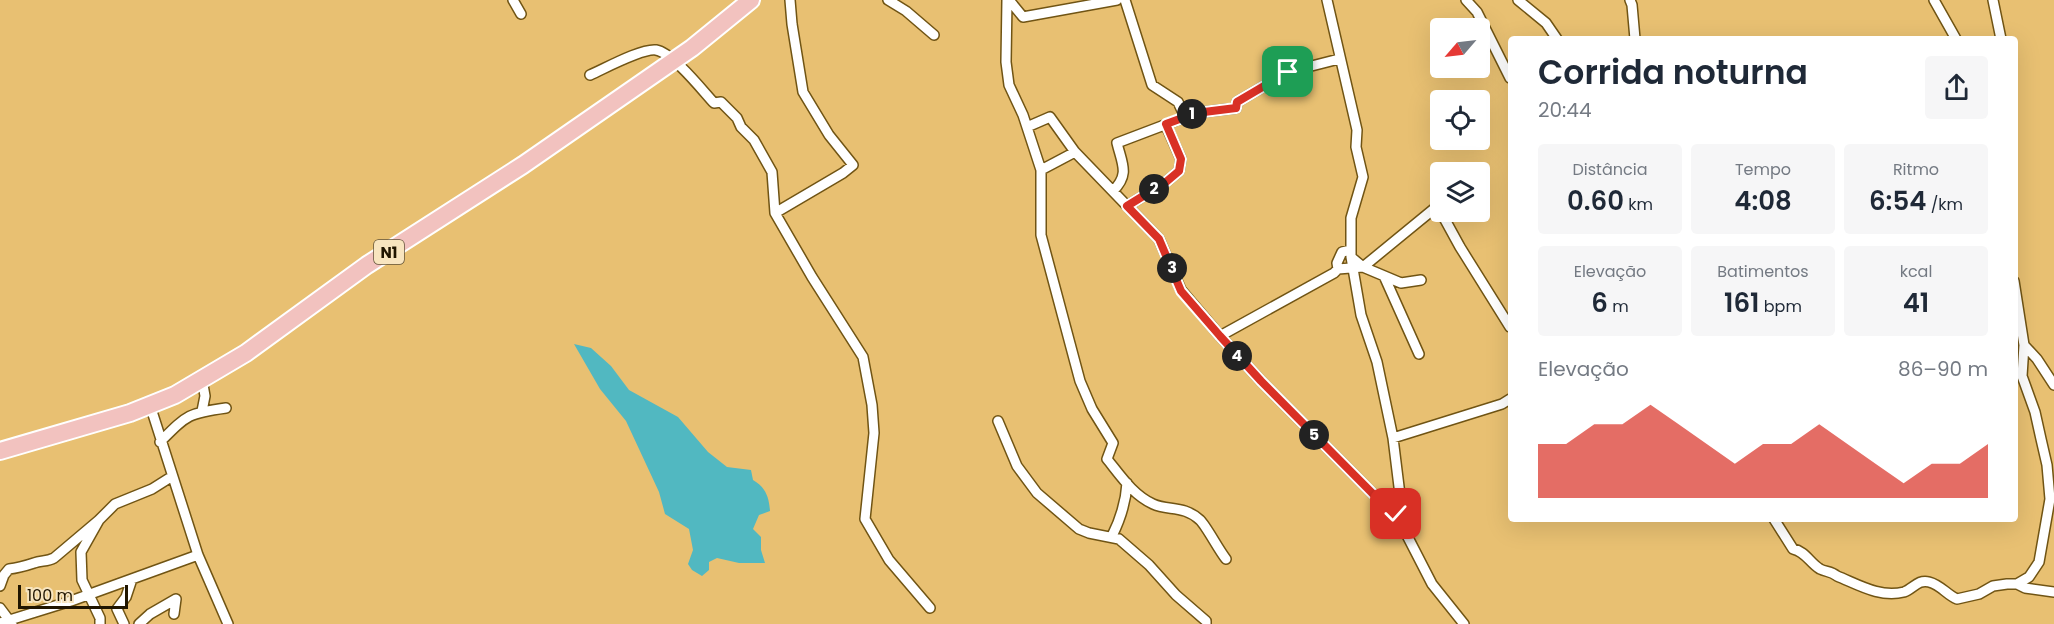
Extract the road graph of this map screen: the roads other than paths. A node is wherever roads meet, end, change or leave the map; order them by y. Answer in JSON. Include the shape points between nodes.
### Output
{"nodes":[{"id":1,"x":513,"y":0,"type":"edge"},
{"id":2,"x":751,"y":0,"type":"edge"},
{"id":3,"x":790,"y":0,"type":"edge"},
{"id":4,"x":888,"y":0,"type":"edge"},
{"id":5,"x":1008,"y":0,"type":"edge"},
{"id":6,"x":1116,"y":0,"type":"edge"},
{"id":7,"x":1125,"y":0,"type":"edge"},
{"id":8,"x":1327,"y":0,"type":"edge"},
{"id":9,"x":1466,"y":0,"type":"edge"},
{"id":10,"x":1518,"y":0,"type":"edge"},
{"id":11,"x":1630,"y":0,"type":"edge"},
{"id":12,"x":1934,"y":0,"type":"edge"},
{"id":13,"x":1993,"y":0,"type":"edge"},
{"id":14,"x":521,"y":14,"type":"dead end"},
{"id":15,"x":934,"y":35,"type":"dead end"},
{"id":16,"x":1555,"y":36,"type":"edge"},
{"id":17,"x":1635,"y":36,"type":"edge"},
{"id":18,"x":1954,"y":36,"type":"edge"},
{"id":19,"x":2000,"y":36,"type":"edge"},
{"id":20,"x":1339,"y":58,"type":"junction"},
{"id":21,"x":674,"y":60,"type":"junction"},
{"id":22,"x":1508,"y":74,"type":"edge"},
{"id":23,"x":590,"y":75,"type":"dead end"},
{"id":24,"x":1185,"y":117,"type":"junction"},
{"id":25,"x":1166,"y":124,"type":"junction"},
{"id":26,"x":1028,"y":127,"type":"junction"},
{"id":27,"x":1075,"y":152,"type":"junction"},
{"id":28,"x":1041,"y":170,"type":"junction"},
{"id":29,"x":1113,"y":191,"type":"junction"},
{"id":30,"x":1127,"y":206,"type":"junction"},
{"id":31,"x":775,"y":213,"type":"junction"},
{"id":32,"x":1354,"y":260,"type":"junction"},
{"id":33,"x":1338,"y":269,"type":"junction"},
{"id":34,"x":1384,"y":276,"type":"junction"},
{"id":35,"x":1420,"y":280,"type":"dead end"},
{"id":36,"x":2018,"y":307,"type":"edge"},
{"id":37,"x":1508,"y":324,"type":"edge"},
{"id":38,"x":1220,"y":336,"type":"junction"},
{"id":39,"x":2024,"y":345,"type":"junction"},
{"id":40,"x":1419,"y":354,"type":"dead end"},
{"id":41,"x":202,"y":379,"type":"junction"},
{"id":42,"x":2054,"y":385,"type":"edge"},
{"id":43,"x":1508,"y":400,"type":"edge"},
{"id":44,"x":150,"y":405,"type":"junction"},
{"id":45,"x":226,"y":408,"type":"dead end"},
{"id":46,"x":202,"y":411,"type":"junction"},
{"id":47,"x":998,"y":421,"type":"dead end"},
{"id":48,"x":1393,"y":438,"type":"junction"},
{"id":49,"x":160,"y":442,"type":"junction"},
{"id":50,"x":0,"y":451,"type":"edge"},
{"id":51,"x":171,"y":477,"type":"junction"},
{"id":52,"x":1127,"y":483,"type":"junction"},
{"id":53,"x":1396,"y":514,"type":"junction"},
{"id":54,"x":99,"y":520,"type":"junction"},
{"id":55,"x":1776,"y":522,"type":"edge"},
{"id":56,"x":1112,"y":536,"type":"junction"},
{"id":57,"x":198,"y":555,"type":"junction"},
{"id":58,"x":1226,"y":559,"type":"dead end"},
{"id":59,"x":132,"y":579,"type":"junction"},
{"id":60,"x":2018,"y":584,"type":"junction"},
{"id":61,"x":0,"y":586,"type":"edge"},
{"id":62,"x":2054,"y":592,"type":"edge"},
{"id":63,"x":88,"y":595,"type":"junction"},
{"id":64,"x":0,"y":608,"type":"edge"},
{"id":65,"x":930,"y":608,"type":"dead end"},
{"id":66,"x":174,"y":614,"type":"dead end"},
{"id":67,"x":12,"y":622,"type":"edge"},
{"id":68,"x":0,"y":623,"type":"edge"},
{"id":69,"x":100,"y":624,"type":"edge"},
{"id":70,"x":124,"y":624,"type":"edge"},
{"id":71,"x":140,"y":624,"type":"edge"},
{"id":72,"x":228,"y":624,"type":"edge"},
{"id":73,"x":1206,"y":624,"type":"edge"},
{"id":74,"x":1464,"y":624,"type":"edge"}],
"edges":[{"from":1,"to":14,"type":"street"},
{"from":2,"to":21,"type":"highway","number":"N1"},
{"from":3,"to":31,"type":"street","via":[[803,92],[852,165]]},
{"from":4,"to":15,"type":"street"},
{"from":5,"to":6,"type":"street","via":[[1023,17]]},
{"from":5,"to":26,"type":"street","via":[[1009,85]]},
{"from":7,"to":24,"type":"street","via":[[1152,85],[1178,102]]},
{"from":8,"to":20,"type":"street"},
{"from":9,"to":22,"type":"street","via":[[1477,12]]},
{"from":10,"to":16,"type":"street","via":[[1546,23]]},
{"from":11,"to":17,"type":"street"},
{"from":12,"to":18,"type":"street"},
{"from":13,"to":19,"type":"street"},
{"from":20,"to":24,"type":"street","via":[[1288,72],[1237,102],[1236,108]]},
{"from":20,"to":32,"type":"street","via":[[1357,130],[1356,147],[1363,177],[1351,219]]},
{"from":21,"to":23,"type":"street","via":[[656,50],[635,54]]},
{"from":21,"to":31,"type":"street","via":[[714,103],[721,102],[737,118],[754,140],[772,172]]},
{"from":21,"to":41,"type":"highway","number":"N1","via":[[367,265],[246,353]]},
{"from":24,"to":25,"type":"street"},
{"from":25,"to":29,"type":"street","via":[[1117,143],[1124,171],[1122,182]]},
{"from":25,"to":30,"type":"street","via":[[1181,159],[1179,171]]},
{"from":26,"to":27,"type":"street","via":[[1050,117]]},
{"from":26,"to":28,"type":"street"},
{"from":27,"to":28,"type":"street"},
{"from":27,"to":29,"type":"street"},
{"from":28,"to":52,"type":"street","via":[[1041,235],[1080,381],[1092,410],[1113,443],[1107,459]]},
{"from":29,"to":30,"type":"street"},
{"from":30,"to":38,"type":"street","via":[[1159,239],[1181,291]]},
{"from":31,"to":65,"type":"street","via":[[863,357],[874,433],[865,519],[889,561]]},
{"from":32,"to":33,"type":"street"},
{"from":32,"to":33,"type":"street","via":[[1342,252],[1336,263]]},
{"from":32,"to":34,"type":"street"},
{"from":32,"to":37,"type":"street","via":[[1435,207]]},
{"from":32,"to":48,"type":"street","via":[[1361,315],[1377,362]]},
{"from":33,"to":38,"type":"street"},
{"from":34,"to":35,"type":"street","via":[[1401,283]]},
{"from":34,"to":40,"type":"street"},
{"from":36,"to":39,"type":"street"},
{"from":38,"to":53,"type":"street"},
{"from":39,"to":42,"type":"street"},
{"from":39,"to":60,"type":"street","via":[[2022,376],[2037,421],[2050,499],[2038,562],[2029,577]]},
{"from":41,"to":44,"type":"highway","number":"N1"},
{"from":41,"to":46,"type":"street"},
{"from":43,"to":48,"type":"street"},
{"from":44,"to":49,"type":"street"},
{"from":44,"to":50,"type":"highway","number":"N1"},
{"from":45,"to":46,"type":"street"},
{"from":46,"to":49,"type":"street","via":[[185,417]]},
{"from":47,"to":56,"type":"street","via":[[1017,466],[1037,493],[1079,529]]},
{"from":48,"to":53,"type":"street","via":[[1402,511]]},
{"from":49,"to":51,"type":"street"},
{"from":51,"to":54,"type":"street","via":[[115,504]]},
{"from":51,"to":57,"type":"street"},
{"from":52,"to":56,"type":"street"},
{"from":52,"to":58,"type":"street","via":[[1154,505],[1174,507],[1201,521]]},
{"from":53,"to":74,"type":"street","via":[[1432,584]]},
{"from":54,"to":61,"type":"street","via":[[47,562],[9,569]]},
{"from":54,"to":63,"type":"street","via":[[81,552],[82,580]]},
{"from":55,"to":60,"type":"street","via":[[1793,549],[1822,570],[1879,593],[1907,591],[1928,581],[1957,599],[1993,586]]},
{"from":56,"to":73,"type":"street","via":[[1149,565]]},
{"from":57,"to":59,"type":"street"},
{"from":57,"to":72,"type":"street"},
{"from":59,"to":63,"type":"street"},
{"from":59,"to":70,"type":"street","via":[[117,609]]},
{"from":60,"to":62,"type":"street"},
{"from":63,"to":67,"type":"street"},
{"from":63,"to":69,"type":"street"},
{"from":64,"to":67,"type":"street"},
{"from":66,"to":71,"type":"street","via":[[176,599]]},
{"from":67,"to":68,"type":"street"}]}
